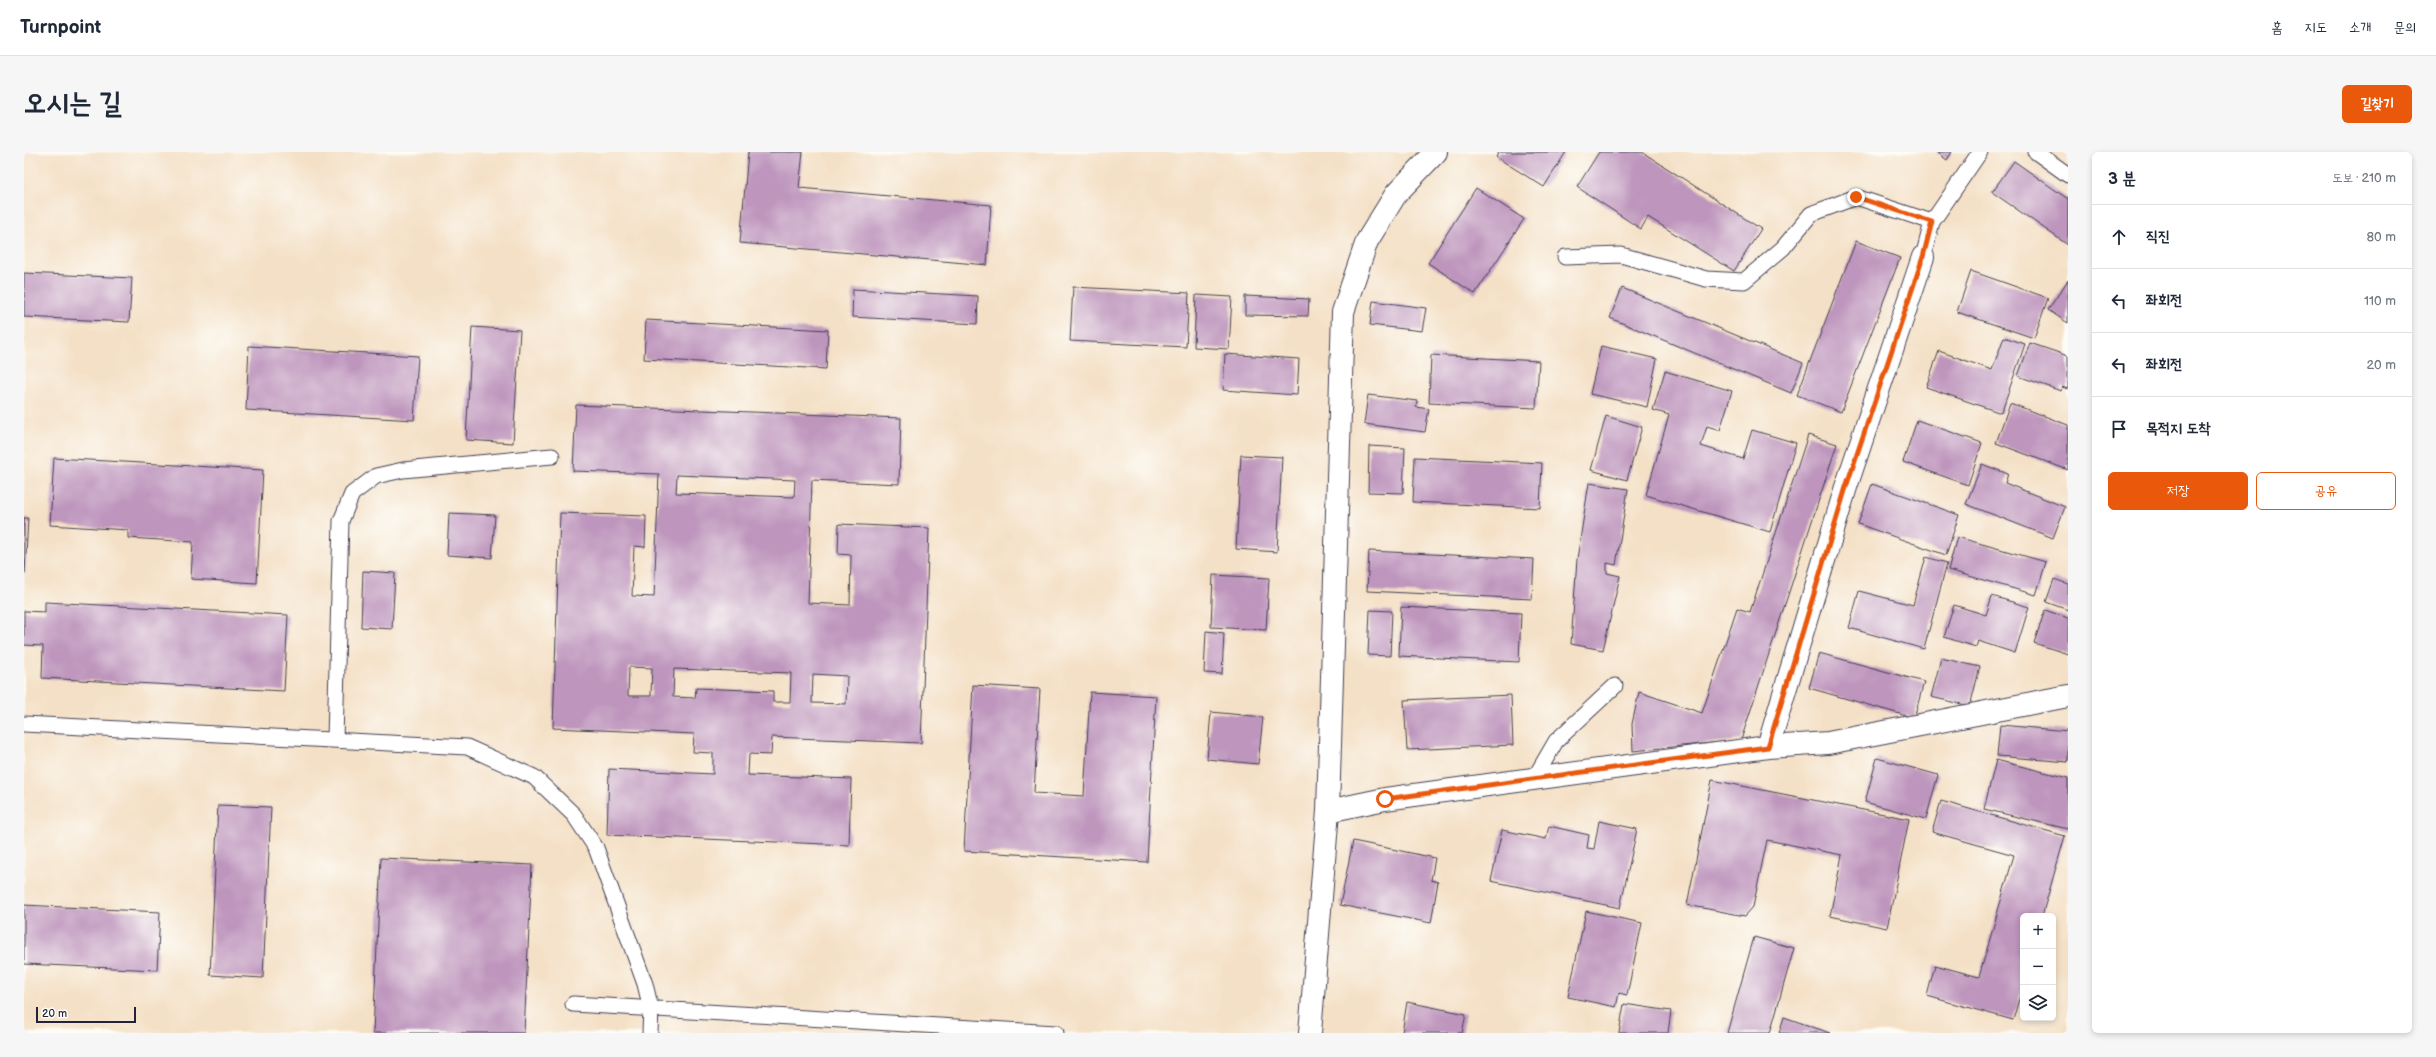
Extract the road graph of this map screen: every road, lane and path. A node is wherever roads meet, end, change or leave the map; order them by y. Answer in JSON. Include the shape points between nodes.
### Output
{"nodes":[{"id":1,"x":1436,"y":152,"type":"edge"},
{"id":2,"x":1980,"y":152,"type":"edge"},
{"id":3,"x":2036,"y":152,"type":"edge"},
{"id":4,"x":2068,"y":175,"type":"edge"},
{"id":5,"x":1932,"y":222,"type":"junction"},
{"id":6,"x":1565,"y":257,"type":"dead end"},
{"id":7,"x":1923,"y":257,"type":"joint"},
{"id":8,"x":552,"y":456,"type":"dead end"},
{"id":9,"x":1615,"y":686,"type":"dead end"},
{"id":10,"x":2068,"y":696,"type":"edge"},
{"id":11,"x":24,"y":724,"type":"edge"},
{"id":12,"x":335,"y":739,"type":"junction"},
{"id":13,"x":1768,"y":747,"type":"junction"},
{"id":14,"x":1534,"y":779,"type":"junction"},
{"id":15,"x":1328,"y":811,"type":"junction"},
{"id":16,"x":573,"y":1004,"type":"dead end"},
{"id":17,"x":651,"y":1009,"type":"junction"},
{"id":18,"x":650,"y":1033,"type":"edge"},
{"id":19,"x":1056,"y":1033,"type":"edge"},
{"id":20,"x":1310,"y":1033,"type":"edge"}],
"edges":[{"from":1,"to":15,"type":"street","via":[[1396,194],[1367,241],[1343,312]]},
{"from":2,"to":5,"type":"lane"},
{"from":3,"to":4,"type":"lane"},
{"from":5,"to":6,"type":"lane","via":[[1856,197],[1811,214],[1783,248],[1744,281],[1706,279],[1621,255]]},
{"from":5,"to":7,"type":"lane"},
{"from":7,"to":13,"type":"street","via":[[1846,487]]},
{"from":8,"to":12,"type":"lane","via":[[403,470],[376,476],[352,494],[341,521]]},
{"from":9,"to":14,"type":"lane","via":[[1556,741]]},
{"from":10,"to":13,"type":"street","via":[[1828,743]]},
{"from":11,"to":12,"type":"lane"},
{"from":12,"to":17,"type":"lane","via":[[467,747],[534,777],[574,815],[596,848],[645,984]]},
{"from":13,"to":14,"type":"street"},
{"from":14,"to":15,"type":"street","via":[[1385,799]]},
{"from":15,"to":20,"type":"street"},
{"from":16,"to":17,"type":"lane"},
{"from":17,"to":18,"type":"lane"},
{"from":17,"to":19,"type":"lane"}]}
